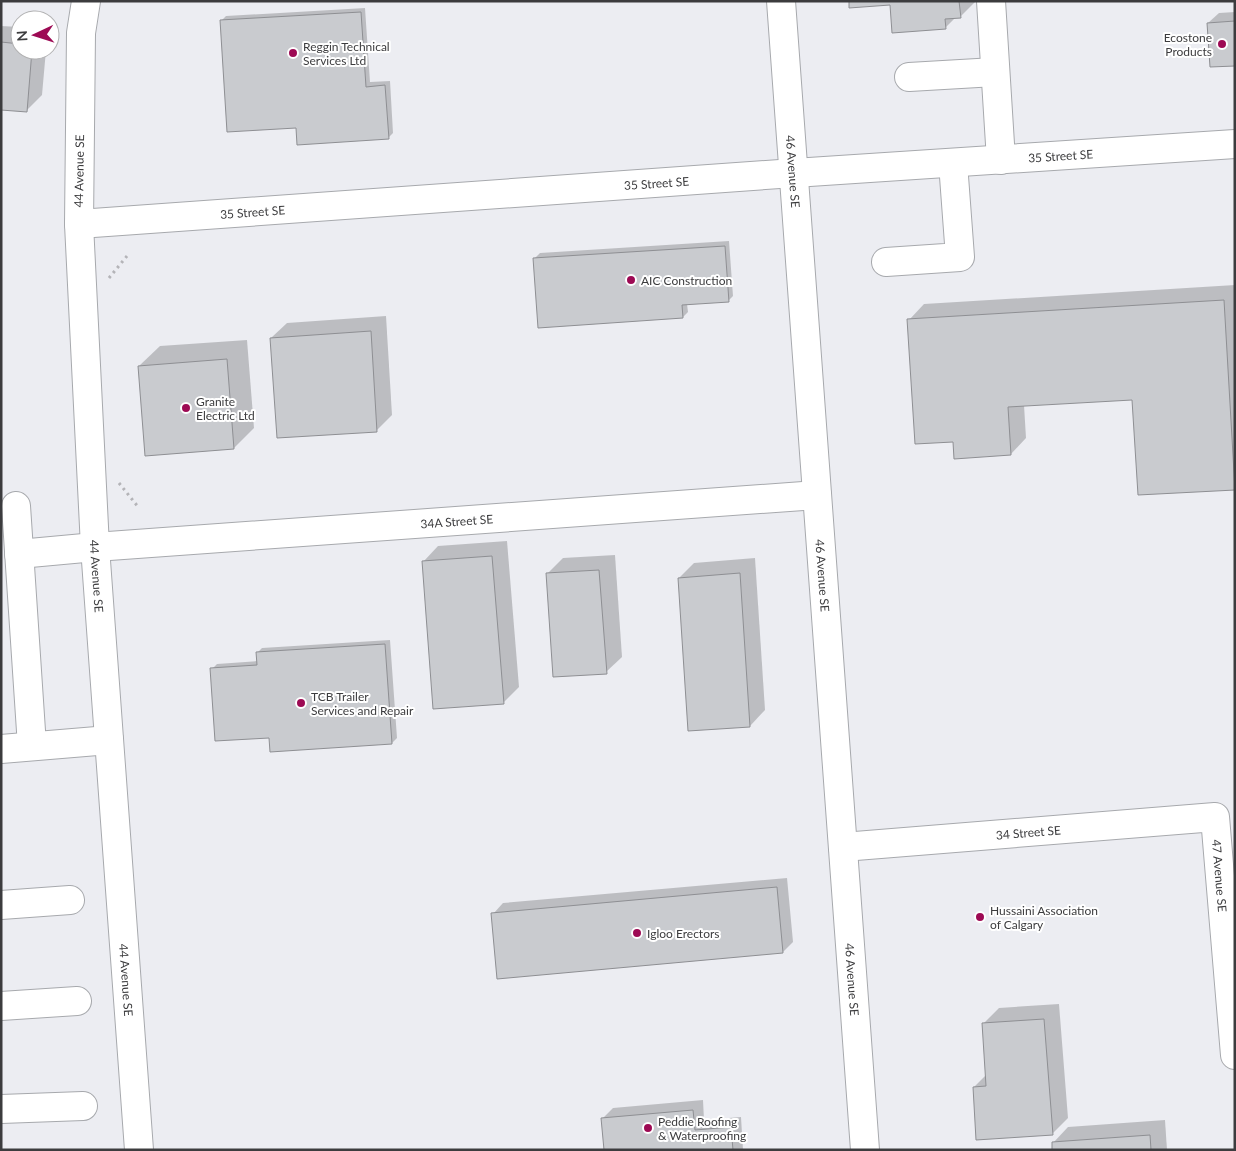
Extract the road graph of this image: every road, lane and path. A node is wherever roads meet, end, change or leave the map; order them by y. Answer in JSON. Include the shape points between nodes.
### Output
{"nodes":[{"id":1,"x":86,"y":1,"type":"edge"},
{"id":2,"x":781,"y":1,"type":"edge"},
{"id":3,"x":991,"y":1,"type":"edge"},
{"id":4,"x":995,"y":72,"type":"junction"},
{"id":5,"x":909,"y":78,"type":"dead end"},
{"id":6,"x":1235,"y":144,"type":"edge"},
{"id":7,"x":1002,"y":160,"type":"junction"},
{"id":8,"x":953,"y":163,"type":"junction"},
{"id":9,"x":794,"y":173,"type":"junction"},
{"id":10,"x":79,"y":224,"type":"junction"},
{"id":11,"x":886,"y":262,"type":"dead end"},
{"id":12,"x":817,"y":495,"type":"junction"},
{"id":13,"x":16,"y":506,"type":"dead end"},
{"id":14,"x":95,"y":547,"type":"junction"},
{"id":15,"x":19,"y":554,"type":"junction"},
{"id":16,"x":109,"y":740,"type":"junction"},
{"id":17,"x":32,"y":746,"type":"junction"},
{"id":18,"x":1,"y":749,"type":"edge"},
{"id":19,"x":1215,"y":818,"type":"joint"},
{"id":20,"x":843,"y":847,"type":"junction"},
{"id":21,"x":70,"y":900,"type":"dead end"},
{"id":22,"x":1,"y":905,"type":"edge"},
{"id":23,"x":77,"y":1002,"type":"dead end"},
{"id":24,"x":1,"y":1006,"type":"edge"},
{"id":25,"x":1235,"y":1055,"type":"edge"},
{"id":26,"x":83,"y":1106,"type":"dead end"},
{"id":27,"x":1,"y":1109,"type":"edge"},
{"id":28,"x":140,"y":1150,"type":"edge"},
{"id":29,"x":865,"y":1150,"type":"edge"}],
"edges":[{"from":1,"to":10,"type":"street","name":"44 Avenue SE","via":[[81,33]]},
{"from":2,"to":9,"type":"street","name":"46 Avenue SE"},
{"from":3,"to":4,"type":"street"},
{"from":4,"to":5,"type":"street"},
{"from":4,"to":7,"type":"street"},
{"from":6,"to":7,"type":"street","name":"35 Street SE"},
{"from":7,"to":8,"type":"street","name":"35 Street SE"},
{"from":8,"to":9,"type":"street","name":"35 Street SE"},
{"from":8,"to":11,"type":"street","via":[[960,257]]},
{"from":9,"to":10,"type":"street","name":"35 Street SE"},
{"from":9,"to":12,"type":"street","name":"46 Avenue SE"},
{"from":10,"to":14,"type":"street","name":"44 Avenue SE"},
{"from":12,"to":14,"type":"street","name":"34A Street SE"},
{"from":12,"to":20,"type":"street","name":"46 Avenue SE"},
{"from":13,"to":15,"type":"street"},
{"from":14,"to":15,"type":"street","name":"34A Street SE"},
{"from":14,"to":16,"type":"street","name":"44 Avenue SE"},
{"from":15,"to":17,"type":"street"},
{"from":16,"to":17,"type":"street"},
{"from":16,"to":28,"type":"street","name":"44 Avenue SE"},
{"from":17,"to":18,"type":"street"},
{"from":19,"to":20,"type":"street","name":"34 Street SE"},
{"from":19,"to":25,"type":"street","name":"47 Avenue SE"},
{"from":20,"to":29,"type":"street","name":"46 Avenue SE"},
{"from":21,"to":22,"type":"street"},
{"from":23,"to":24,"type":"street"},
{"from":26,"to":27,"type":"street"}]}
